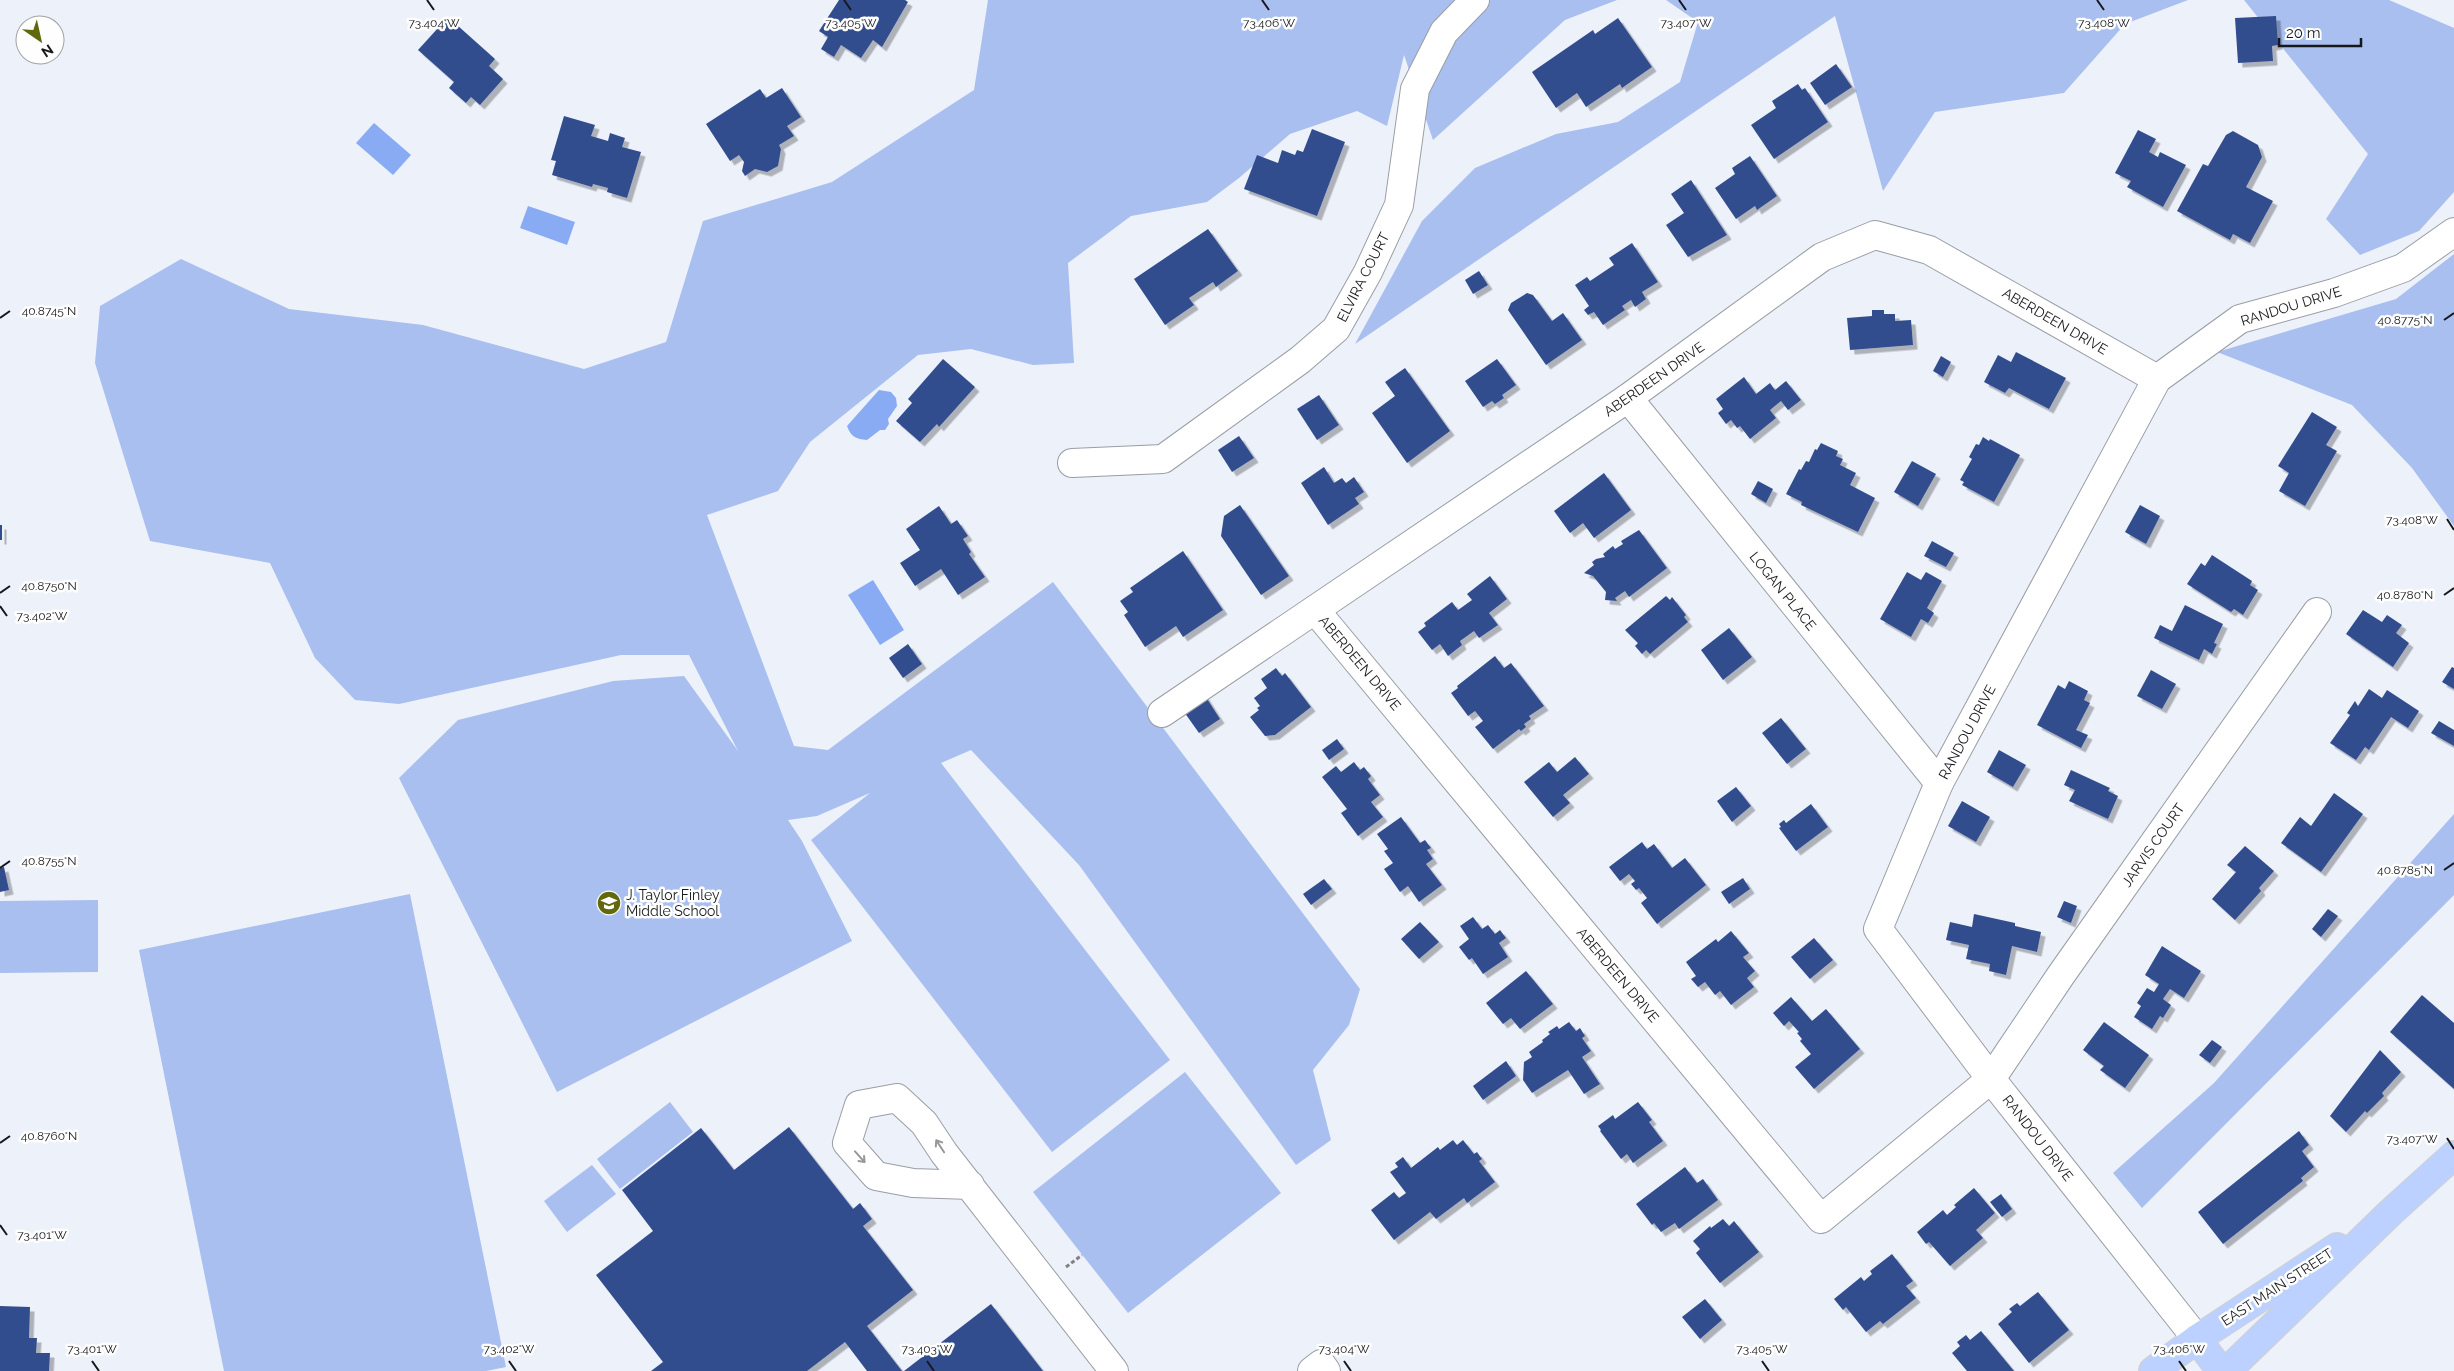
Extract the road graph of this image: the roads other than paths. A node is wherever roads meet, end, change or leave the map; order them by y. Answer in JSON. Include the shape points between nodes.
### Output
{"nodes":[{"id":1,"x":1475,"y":0,"type":"edge"},
{"id":2,"x":2454,"y":232,"type":"edge"},
{"id":3,"x":2157,"y":380,"type":"junction"},
{"id":4,"x":1628,"y":398,"type":"junction"},
{"id":5,"x":1072,"y":462,"type":"dead end"},
{"id":6,"x":1315,"y":610,"type":"junction"},
{"id":7,"x":2317,"y":612,"type":"dead end"},
{"id":8,"x":1162,"y":713,"type":"dead end"},
{"id":9,"x":1939,"y":783,"type":"junction"},
{"id":10,"x":1991,"y":1079,"type":"junction"},
{"id":11,"x":2454,"y":1155,"type":"edge"},
{"id":12,"x":970,"y":1185,"type":"dead end"},
{"id":13,"x":2391,"y":1212,"type":"junction"},
{"id":14,"x":2197,"y":1339,"type":"junction"},
{"id":15,"x":1114,"y":1371,"type":"edge"},
{"id":16,"x":1312,"y":1371,"type":"edge"},
{"id":17,"x":1326,"y":1371,"type":"edge"},
{"id":18,"x":2154,"y":1371,"type":"edge"},
{"id":19,"x":2221,"y":1371,"type":"edge"},
{"id":20,"x":2228,"y":1371,"type":"edge"}],
"edges":[{"from":1,"to":5,"type":"street","name":"ELVIRA COURT","via":[[1444,32],[1415,89],[1399,205],[1368,272],[1336,329],[1300,360],[1163,459]]},
{"from":2,"to":3,"type":"street","name":"RANDOU DRIVE","via":[[2403,268],[2334,293],[2240,319]]},
{"from":3,"to":4,"type":"street","name":"ABERDEEN DRIVE","via":[[1929,250],[1875,235],[1822,258]]},
{"from":3,"to":9,"type":"street","name":"RANDOU DRIVE"},
{"from":4,"to":6,"type":"street","name":"ABERDEEN DRIVE"},
{"from":4,"to":9,"type":"street","name":"LOGAN PLACE"},
{"from":6,"to":8,"type":"street"},
{"from":6,"to":10,"type":"street","name":"ABERDEEN DRIVE","via":[[1821,1219]]},
{"from":7,"to":10,"type":"street","name":"JARVIS COURT"},
{"from":9,"to":10,"type":"street","name":"RANDOU DRIVE","via":[[1878,929]]},
{"from":10,"to":14,"type":"street","name":"RANDOU DRIVE"},
{"from":11,"to":13,"type":"main road","name":"EAST MAIN STREET"},
{"from":12,"to":15,"type":"street"},
{"from":13,"to":14,"type":"main road","name":"EAST MAIN STREET"},
{"from":13,"to":20,"type":"main road","name":"EAST MAIN STREET"},
{"from":14,"to":18,"type":"main road","name":"EAST MAIN STREET"},
{"from":14,"to":19,"type":"main road"},
{"from":16,"to":17,"type":"street","via":[[1321,1364]]}]}
